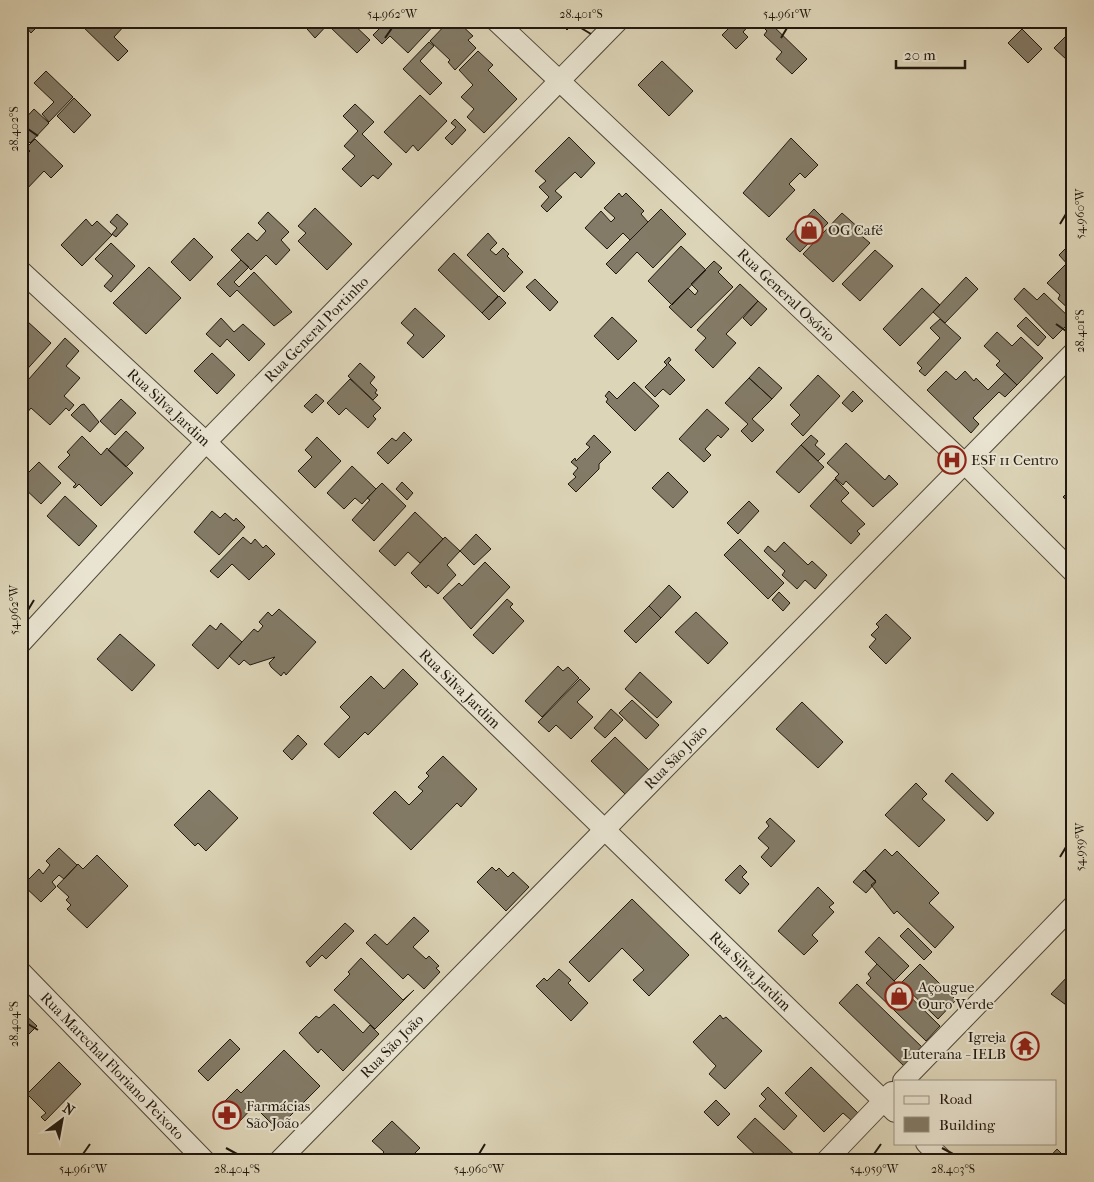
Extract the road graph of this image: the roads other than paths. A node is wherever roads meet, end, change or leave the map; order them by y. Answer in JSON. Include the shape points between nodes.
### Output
{"nodes":[{"id":1,"x":496,"y":21,"type":"edge"},
{"id":2,"x":618,"y":21,"type":"edge"},
{"id":3,"x":558,"y":81,"type":"junction"},
{"id":4,"x":21,"y":271,"type":"edge"},
{"id":5,"x":1073,"y":353,"type":"edge"},
{"id":6,"x":206,"y":442,"type":"junction"},
{"id":7,"x":964,"y":464,"type":"junction"},
{"id":8,"x":1073,"y":572,"type":"edge"},
{"id":9,"x":23,"y":637,"type":"edge"},
{"id":10,"x":604,"y":830,"type":"junction"},
{"id":11,"x":1073,"y":906,"type":"edge"},
{"id":12,"x":21,"y":972,"type":"edge"},
{"id":13,"x":904,"y":1080,"type":"edge"},
{"id":14,"x":891,"y":1101,"type":"edge"},
{"id":15,"x":927,"y":1144,"type":"edge"},
{"id":16,"x":205,"y":1161,"type":"edge"},
{"id":17,"x":279,"y":1161,"type":"edge"},
{"id":18,"x":826,"y":1161,"type":"edge"},
{"id":19,"x":944,"y":1161,"type":"edge"}],
"edges":[{"from":1,"to":3,"type":"street","name":"Rua General Osório"},
{"from":2,"to":3,"type":"street","name":"Rua General Portinho"},
{"from":3,"to":6,"type":"street","name":"Rua General Portinho"},
{"from":3,"to":7,"type":"street","name":"Rua General Osório"},
{"from":4,"to":6,"type":"street","name":"Rua Silva Jardim"},
{"from":5,"to":7,"type":"street","name":"Rua São João"},
{"from":6,"to":9,"type":"street","name":"Rua General Portinho"},
{"from":6,"to":10,"type":"street","name":"Rua Silva Jardim"},
{"from":7,"to":8,"type":"street","name":"Rua General Osório"},
{"from":7,"to":10,"type":"street","name":"Rua São João"},
{"from":10,"to":14,"type":"street","name":"Rua Silva Jardim"},
{"from":10,"to":17,"type":"street","name":"Rua São João"},
{"from":11,"to":13,"type":"street"},
{"from":12,"to":16,"type":"street","name":"Rua Marechal Floriano Peixoto"},
{"from":14,"to":18,"type":"street"},
{"from":15,"to":19,"type":"street"}]}
